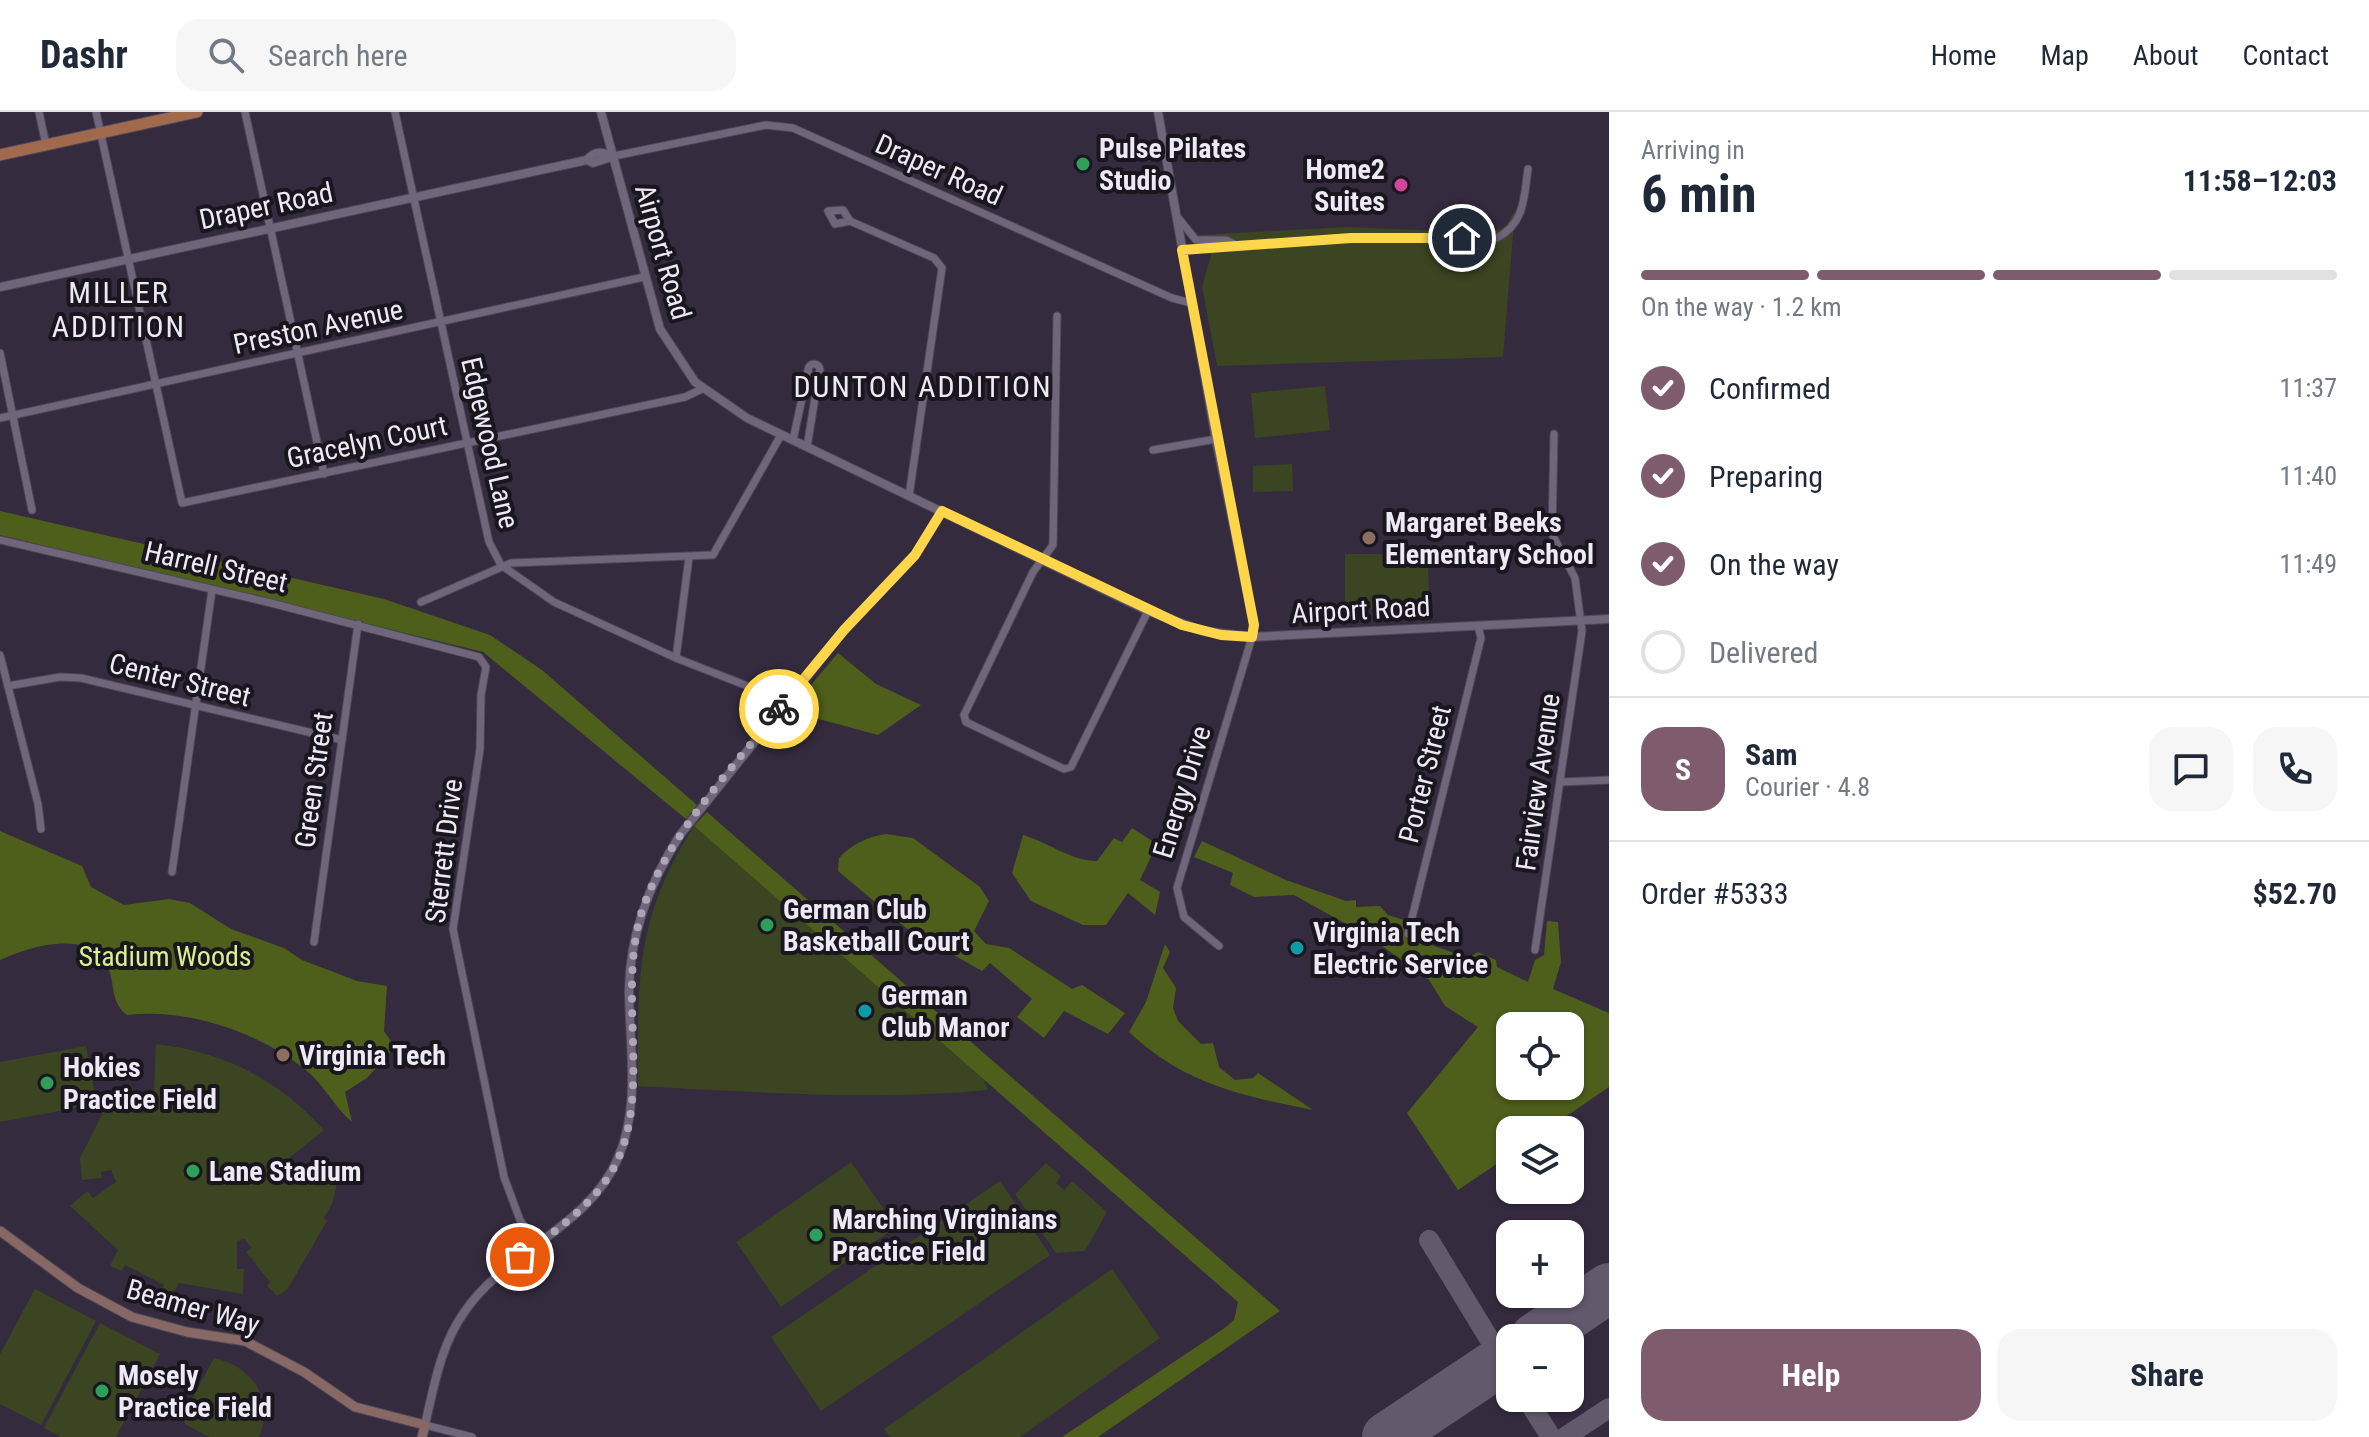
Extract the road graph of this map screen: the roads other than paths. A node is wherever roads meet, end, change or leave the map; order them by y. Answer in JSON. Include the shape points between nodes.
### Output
{"nodes":[{"id":1,"x":39,"y":112,"type":"edge"},
{"id":2,"x":96,"y":112,"type":"edge"},
{"id":3,"x":197,"y":112,"type":"edge"},
{"id":4,"x":245,"y":112,"type":"edge"},
{"id":5,"x":395,"y":112,"type":"edge"},
{"id":6,"x":601,"y":112,"type":"edge"},
{"id":7,"x":1158,"y":112,"type":"edge"},
{"id":8,"x":99,"y":133,"type":"junction"},
{"id":9,"x":46,"y":145,"type":"junction"},
{"id":10,"x":0,"y":155,"type":"edge"},
{"id":11,"x":614,"y":156,"type":"junction"},
{"id":12,"x":1528,"y":169,"type":"dead end"},
{"id":13,"x":414,"y":198,"type":"junction"},
{"id":14,"x":1175,"y":213,"type":"junction"},
{"id":15,"x":850,"y":221,"type":"dead end"},
{"id":16,"x":270,"y":227,"type":"junction"},
{"id":17,"x":1234,"y":244,"type":"junction"},
{"id":18,"x":1182,"y":250,"type":"junction"},
{"id":19,"x":127,"y":259,"type":"junction"},
{"id":20,"x":644,"y":277,"type":"junction"},
{"id":21,"x":0,"y":287,"type":"edge"},
{"id":22,"x":1191,"y":303,"type":"junction"},
{"id":23,"x":1057,"y":316,"type":"dead end"},
{"id":24,"x":441,"y":322,"type":"junction"},
{"id":25,"x":0,"y":353,"type":"edge"},
{"id":26,"x":297,"y":354,"type":"junction"},
{"id":27,"x":154,"y":385,"type":"junction"},
{"id":28,"x":702,"y":389,"type":"junction"},
{"id":29,"x":13,"y":415,"type":"junction"},
{"id":30,"x":0,"y":418,"type":"edge"},
{"id":31,"x":1554,"y":434,"type":"dead end"},
{"id":32,"x":781,"y":435,"type":"junction"},
{"id":33,"x":1216,"y":439,"type":"junction"},
{"id":34,"x":793,"y":440,"type":"junction"},
{"id":35,"x":466,"y":442,"type":"junction"},
{"id":36,"x":807,"y":447,"type":"junction"},
{"id":37,"x":1153,"y":450,"type":"dead end"},
{"id":38,"x":324,"y":474,"type":"junction"},
{"id":39,"x":909,"y":496,"type":"junction"},
{"id":40,"x":32,"y":510,"type":"dead end"},
{"id":41,"x":942,"y":511,"type":"junction"},
{"id":42,"x":0,"y":540,"type":"edge"},
{"id":43,"x":689,"y":557,"type":"junction"},
{"id":44,"x":1044,"y":560,"type":"junction"},
{"id":45,"x":501,"y":565,"type":"junction"},
{"id":46,"x":212,"y":590,"type":"junction"},
{"id":47,"x":421,"y":602,"type":"dead end"},
{"id":48,"x":1148,"y":611,"type":"junction"},
{"id":49,"x":1609,"y":619,"type":"edge"},
{"id":50,"x":1581,"y":620,"type":"junction"},
{"id":51,"x":358,"y":624,"type":"junction"},
{"id":52,"x":1478,"y":626,"type":"junction"},
{"id":53,"x":1252,"y":637,"type":"junction"},
{"id":54,"x":421,"y":640,"type":"joint"},
{"id":55,"x":0,"y":655,"type":"edge"},
{"id":56,"x":676,"y":658,"type":"junction"},
{"id":57,"x":8,"y":686,"type":"junction"},
{"id":58,"x":786,"y":701,"type":"junction"},
{"id":59,"x":193,"y":706,"type":"junction"},
{"id":60,"x":342,"y":740,"type":"junction"},
{"id":61,"x":1609,"y":780,"type":"edge"},
{"id":62,"x":1560,"y":782,"type":"junction"},
{"id":63,"x":41,"y":829,"type":"dead end"},
{"id":64,"x":172,"y":872,"type":"dead end"},
{"id":65,"x":1408,"y":934,"type":"dead end"},
{"id":66,"x":314,"y":942,"type":"dead end"},
{"id":67,"x":1219,"y":946,"type":"dead end"},
{"id":68,"x":1535,"y":950,"type":"dead end"},
{"id":69,"x":0,"y":1231,"type":"edge"},
{"id":70,"x":536,"y":1245,"type":"junction"},
{"id":71,"x":425,"y":1425,"type":"junction"},
{"id":72,"x":422,"y":1437,"type":"edge"},
{"id":73,"x":472,"y":1437,"type":"edge"}],
"edges":[{"from":1,"to":9,"type":"street"},
{"from":2,"to":8,"type":"street"},
{"from":3,"to":8,"type":"main road"},
{"from":4,"to":16,"type":"street"},
{"from":5,"to":13,"type":"street","name":"Edgewood Lane"},
{"from":6,"to":11,"type":"street","name":"Airport Road"},
{"from":7,"to":14,"type":"street"},
{"from":8,"to":9,"type":"main road"},
{"from":8,"to":19,"type":"street"},
{"from":9,"to":10,"type":"main road"},
{"from":11,"to":13,"type":"street","name":"Draper Road","via":[[591,154],[587,160]]},
{"from":11,"to":20,"type":"street","name":"Airport Road"},
{"from":11,"to":22,"type":"street","name":"Draper Road","via":[[766,125],[793,128]]},
{"from":12,"to":17,"type":"street","via":[[1521,214],[1497,238],[1394,236]]},
{"from":13,"to":16,"type":"street","name":"Draper Road"},
{"from":13,"to":24,"type":"street","name":"Edgewood Lane"},
{"from":14,"to":17,"type":"street","via":[[1194,239]]},
{"from":14,"to":18,"type":"street"},
{"from":15,"to":39,"type":"street","via":[[934,258],[942,268]]},
{"from":16,"to":19,"type":"street","name":"Draper Road"},
{"from":16,"to":26,"type":"street"},
{"from":17,"to":18,"type":"street"},
{"from":18,"to":22,"type":"street"},
{"from":19,"to":21,"type":"street","name":"Draper Road"},
{"from":19,"to":27,"type":"street"},
{"from":20,"to":24,"type":"street","name":"Preston Avenue"},
{"from":20,"to":28,"type":"street","name":"Airport Road","via":[[665,340]]},
{"from":22,"to":33,"type":"street"},
{"from":23,"to":44,"type":"street","via":[[1053,545]]},
{"from":24,"to":26,"type":"street","name":"Preston Avenue"},
{"from":24,"to":35,"type":"street","name":"Edgewood Lane"},
{"from":25,"to":29,"type":"street"},
{"from":26,"to":27,"type":"street","name":"Preston Avenue"},
{"from":26,"to":38,"type":"street"},
{"from":27,"to":29,"type":"street","name":"Preston Avenue"},
{"from":27,"to":38,"type":"street","name":"Gracelyn Court","via":[[182,503]]},
{"from":28,"to":32,"type":"street","name":"Airport Road"},
{"from":28,"to":35,"type":"street","name":"Gracelyn Court","via":[[685,397]]},
{"from":29,"to":30,"type":"street","name":"Preston Avenue"},
{"from":29,"to":40,"type":"street"},
{"from":31,"to":50,"type":"street","name":"Fairview Avenue","via":[[1552,534],[1575,578]]},
{"from":32,"to":34,"type":"street","name":"Airport Road"},
{"from":32,"to":43,"type":"street","via":[[720,549]]},
{"from":33,"to":37,"type":"street"},
{"from":33,"to":53,"type":"street","via":[[1254,625]]},
{"from":34,"to":36,"type":"street","name":"Airport Road"},
{"from":34,"to":36,"type":"street","via":[[808,371],[815,364],[819,373]]},
{"from":35,"to":38,"type":"street","name":"Gracelyn Court"},
{"from":35,"to":45,"type":"street","name":"Edgewood Lane","via":[[489,542]]},
{"from":36,"to":39,"type":"street","name":"Airport Road"},
{"from":39,"to":41,"type":"street","name":"Airport Road"},
{"from":41,"to":44,"type":"street","name":"Airport Road"},
{"from":41,"to":58,"type":"street","via":[[915,555]]},
{"from":42,"to":46,"type":"street","name":"Harrell Street"},
{"from":43,"to":45,"type":"street"},
{"from":43,"to":56,"type":"street"},
{"from":44,"to":48,"type":"street","name":"Airport Road"},
{"from":44,"to":48,"type":"street","via":[[1033,572],[964,719],[1068,769]]},
{"from":45,"to":47,"type":"street"},
{"from":45,"to":56,"type":"street","name":"Edgewood Lane","via":[[554,602]]},
{"from":46,"to":51,"type":"street","name":"Harrell Street"},
{"from":46,"to":59,"type":"street"},
{"from":48,"to":53,"type":"street","name":"Airport Road","via":[[1203,631]]},
{"from":49,"to":50,"type":"street","name":"Airport Road"},
{"from":50,"to":52,"type":"street","name":"Airport Road"},
{"from":50,"to":62,"type":"street","name":"Fairview Avenue"},
{"from":51,"to":54,"type":"street","name":"Harrell Street"},
{"from":51,"to":60,"type":"street","name":"Green Street"},
{"from":52,"to":53,"type":"street","name":"Airport Road"},
{"from":52,"to":65,"type":"street","name":"Porter Street","via":[[1481,638]]},
{"from":53,"to":67,"type":"street","name":"Energy Drive","via":[[1177,888],[1184,917]]},
{"from":54,"to":70,"type":"street","name":"Sterrett Drive","via":[[466,651],[486,667],[480,749],[453,929],[504,1177]]},
{"from":55,"to":57,"type":"street"},
{"from":56,"to":58,"type":"street","name":"Edgewood Lane"},
{"from":57,"to":59,"type":"street","name":"Center Street","via":[[73,677]]},
{"from":57,"to":63,"type":"street"},
{"from":58,"to":70,"type":"street","via":[[680,835],[643,908],[631,966],[631,1088],[625,1138],[610,1174],[583,1207]]},
{"from":59,"to":60,"type":"street","name":"Center Street"},
{"from":59,"to":64,"type":"street"},
{"from":60,"to":66,"type":"street","name":"Green Street"},
{"from":61,"to":62,"type":"street"},
{"from":62,"to":68,"type":"street","name":"Fairview Avenue"},
{"from":69,"to":71,"type":"main road","name":"Beamer Way","via":[[94,1298],[132,1317],[245,1341],[355,1407]]},
{"from":70,"to":71,"type":"street","via":[[492,1280],[465,1311],[445,1350]]},
{"from":71,"to":72,"type":"main road"},
{"from":71,"to":73,"type":"street","name":"Beamer Way"}]}
